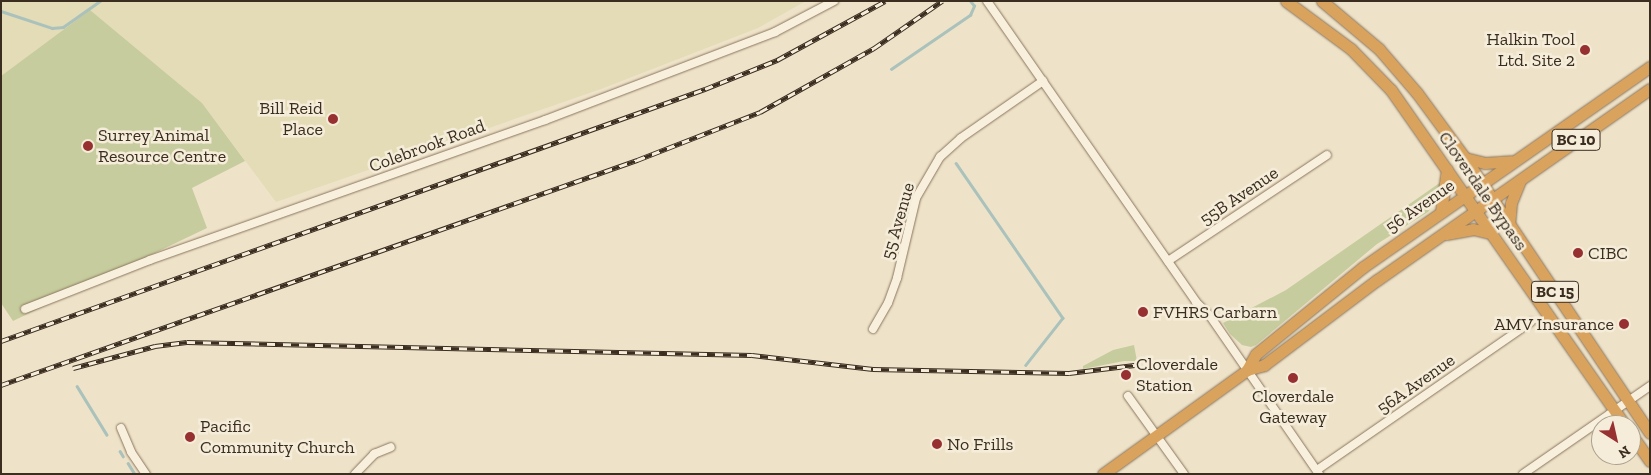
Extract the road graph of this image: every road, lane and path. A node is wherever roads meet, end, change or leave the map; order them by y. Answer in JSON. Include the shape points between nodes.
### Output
{"nodes":[{"id":1,"x":834,"y":1,"type":"edge"},
{"id":2,"x":988,"y":1,"type":"edge"},
{"id":3,"x":1286,"y":1,"type":"edge"},
{"id":4,"x":1322,"y":1,"type":"edge"},
{"id":5,"x":1650,"y":67,"type":"edge"},
{"id":6,"x":1043,"y":81,"type":"junction"},
{"id":7,"x":1650,"y":90,"type":"edge"},
{"id":8,"x":1327,"y":155,"type":"dead end"},
{"id":9,"x":1465,"y":158,"type":"junction"},
{"id":10,"x":1513,"y":161,"type":"junction"},
{"id":11,"x":1447,"y":169,"type":"junction"},
{"id":12,"x":1521,"y":179,"type":"junction"},
{"id":13,"x":1482,"y":184,"type":"junction"},
{"id":14,"x":1465,"y":195,"type":"junction"},
{"id":15,"x":1492,"y":199,"type":"junction"},
{"id":16,"x":1476,"y":210,"type":"junction"},
{"id":17,"x":1441,"y":212,"type":"junction"},
{"id":18,"x":1508,"y":226,"type":"junction"},
{"id":19,"x":1491,"y":233,"type":"junction"},
{"id":20,"x":1441,"y":235,"type":"junction"},
{"id":21,"x":1168,"y":261,"type":"junction"},
{"id":22,"x":25,"y":310,"type":"dead end"},
{"id":23,"x":1531,"y":322,"type":"dead end"},
{"id":24,"x":873,"y":329,"type":"dead end"},
{"id":25,"x":1247,"y":370,"type":"junction"},
{"id":26,"x":1650,"y":386,"type":"edge"},
{"id":27,"x":1128,"y":396,"type":"dead end"},
{"id":28,"x":1629,"y":401,"type":"junction"},
{"id":29,"x":1614,"y":411,"type":"junction"},
{"id":30,"x":1617,"y":415,"type":"edge"},
{"id":31,"x":121,"y":428,"type":"dead end"},
{"id":32,"x":1650,"y":433,"type":"edge"},
{"id":33,"x":1157,"y":436,"type":"junction"},
{"id":34,"x":391,"y":447,"type":"dead end"},
{"id":35,"x":1641,"y":449,"type":"edge"},
{"id":36,"x":1650,"y":462,"type":"edge"},
{"id":37,"x":1318,"y":472,"type":"edge"},
{"id":38,"x":146,"y":474,"type":"edge"},
{"id":39,"x":356,"y":474,"type":"edge"},
{"id":40,"x":1103,"y":474,"type":"edge"},
{"id":41,"x":1184,"y":474,"type":"edge"},
{"id":42,"x":1523,"y":474,"type":"edge"}],
"edges":[{"from":1,"to":22,"type":"street","name":"Colebrook Road","via":[[786,28],[545,120],[150,260]]},
{"from":2,"to":6,"type":"street"},
{"from":3,"to":11,"type":"highway","name":"Cloverdale Bypass","number":"BC 15","via":[[1352,49],[1376,73]]},
{"from":4,"to":9,"type":"highway","name":"Cloverdale Bypass","number":"BC 15","via":[[1379,49]]},
{"from":5,"to":10,"type":"highway","name":"56 Avenue","number":"BC 10"},
{"from":6,"to":21,"type":"street"},
{"from":6,"to":24,"type":"street","name":"55 Avenue","via":[[960,138],[940,157],[916,198],[897,278],[888,303]]},
{"from":7,"to":12,"type":"highway","name":"56 Avenue","number":"BC 10"},
{"from":8,"to":21,"type":"street","name":"55B Avenue"},
{"from":9,"to":10,"type":"highway","via":[[1485,163]]},
{"from":9,"to":13,"type":"highway","name":"Cloverdale Bypass","number":"BC 15"},
{"from":10,"to":13,"type":"highway","name":"56 Avenue","number":"BC 10"},
{"from":11,"to":14,"type":"highway","name":"Cloverdale Bypass","number":"BC 15"},
{"from":11,"to":17,"type":"highway"},
{"from":12,"to":15,"type":"highway","name":"56 Avenue","number":"BC 10"},
{"from":12,"to":18,"type":"highway","via":[[1510,203]]},
{"from":13,"to":14,"type":"highway","name":"56 Avenue","number":"BC 10"},
{"from":13,"to":15,"type":"highway","name":"Cloverdale Bypass","number":"BC 15"},
{"from":14,"to":16,"type":"highway","name":"Cloverdale Bypass","number":"BC 15"},
{"from":14,"to":17,"type":"highway","name":"56 Avenue","number":"BC 10"},
{"from":15,"to":16,"type":"highway","name":"56 Avenue","number":"BC 10"},
{"from":15,"to":18,"type":"highway","name":"Cloverdale Bypass","number":"BC 15"},
{"from":16,"to":19,"type":"highway","name":"Cloverdale Bypass","number":"BC 15"},
{"from":16,"to":20,"type":"highway","name":"56 Avenue","number":"BC 10"},
{"from":17,"to":25,"type":"highway","name":"56 Avenue","number":"BC 10","via":[[1339,286],[1256,354]]},
{"from":18,"to":28,"type":"highway","name":"Cloverdale Bypass","number":"BC 15"},
{"from":19,"to":20,"type":"highway","via":[[1472,229]]},
{"from":19,"to":29,"type":"highway","name":"Cloverdale Bypass","number":"BC 15"},
{"from":20,"to":25,"type":"highway","name":"56 Avenue","number":"BC 10","via":[[1264,365]]},
{"from":21,"to":25,"type":"street"},
{"from":23,"to":37,"type":"street","name":"56A Avenue"},
{"from":25,"to":33,"type":"highway","name":"56 Avenue","number":"BC 10"},
{"from":25,"to":37,"type":"street"},
{"from":26,"to":28,"type":"street"},
{"from":27,"to":33,"type":"street"},
{"from":28,"to":29,"type":"street"},
{"from":28,"to":32,"type":"highway","name":"Cloverdale Bypass","number":"BC 15"},
{"from":29,"to":30,"type":"highway","name":"Cloverdale Bypass","number":"BC 15"},
{"from":29,"to":42,"type":"street"},
{"from":31,"to":38,"type":"street","via":[[131,452]]},
{"from":33,"to":40,"type":"highway","name":"56 Avenue","number":"BC 10"},
{"from":33,"to":41,"type":"street"},
{"from":34,"to":39,"type":"street","via":[[374,454]]},
{"from":35,"to":36,"type":"highway"}]}
